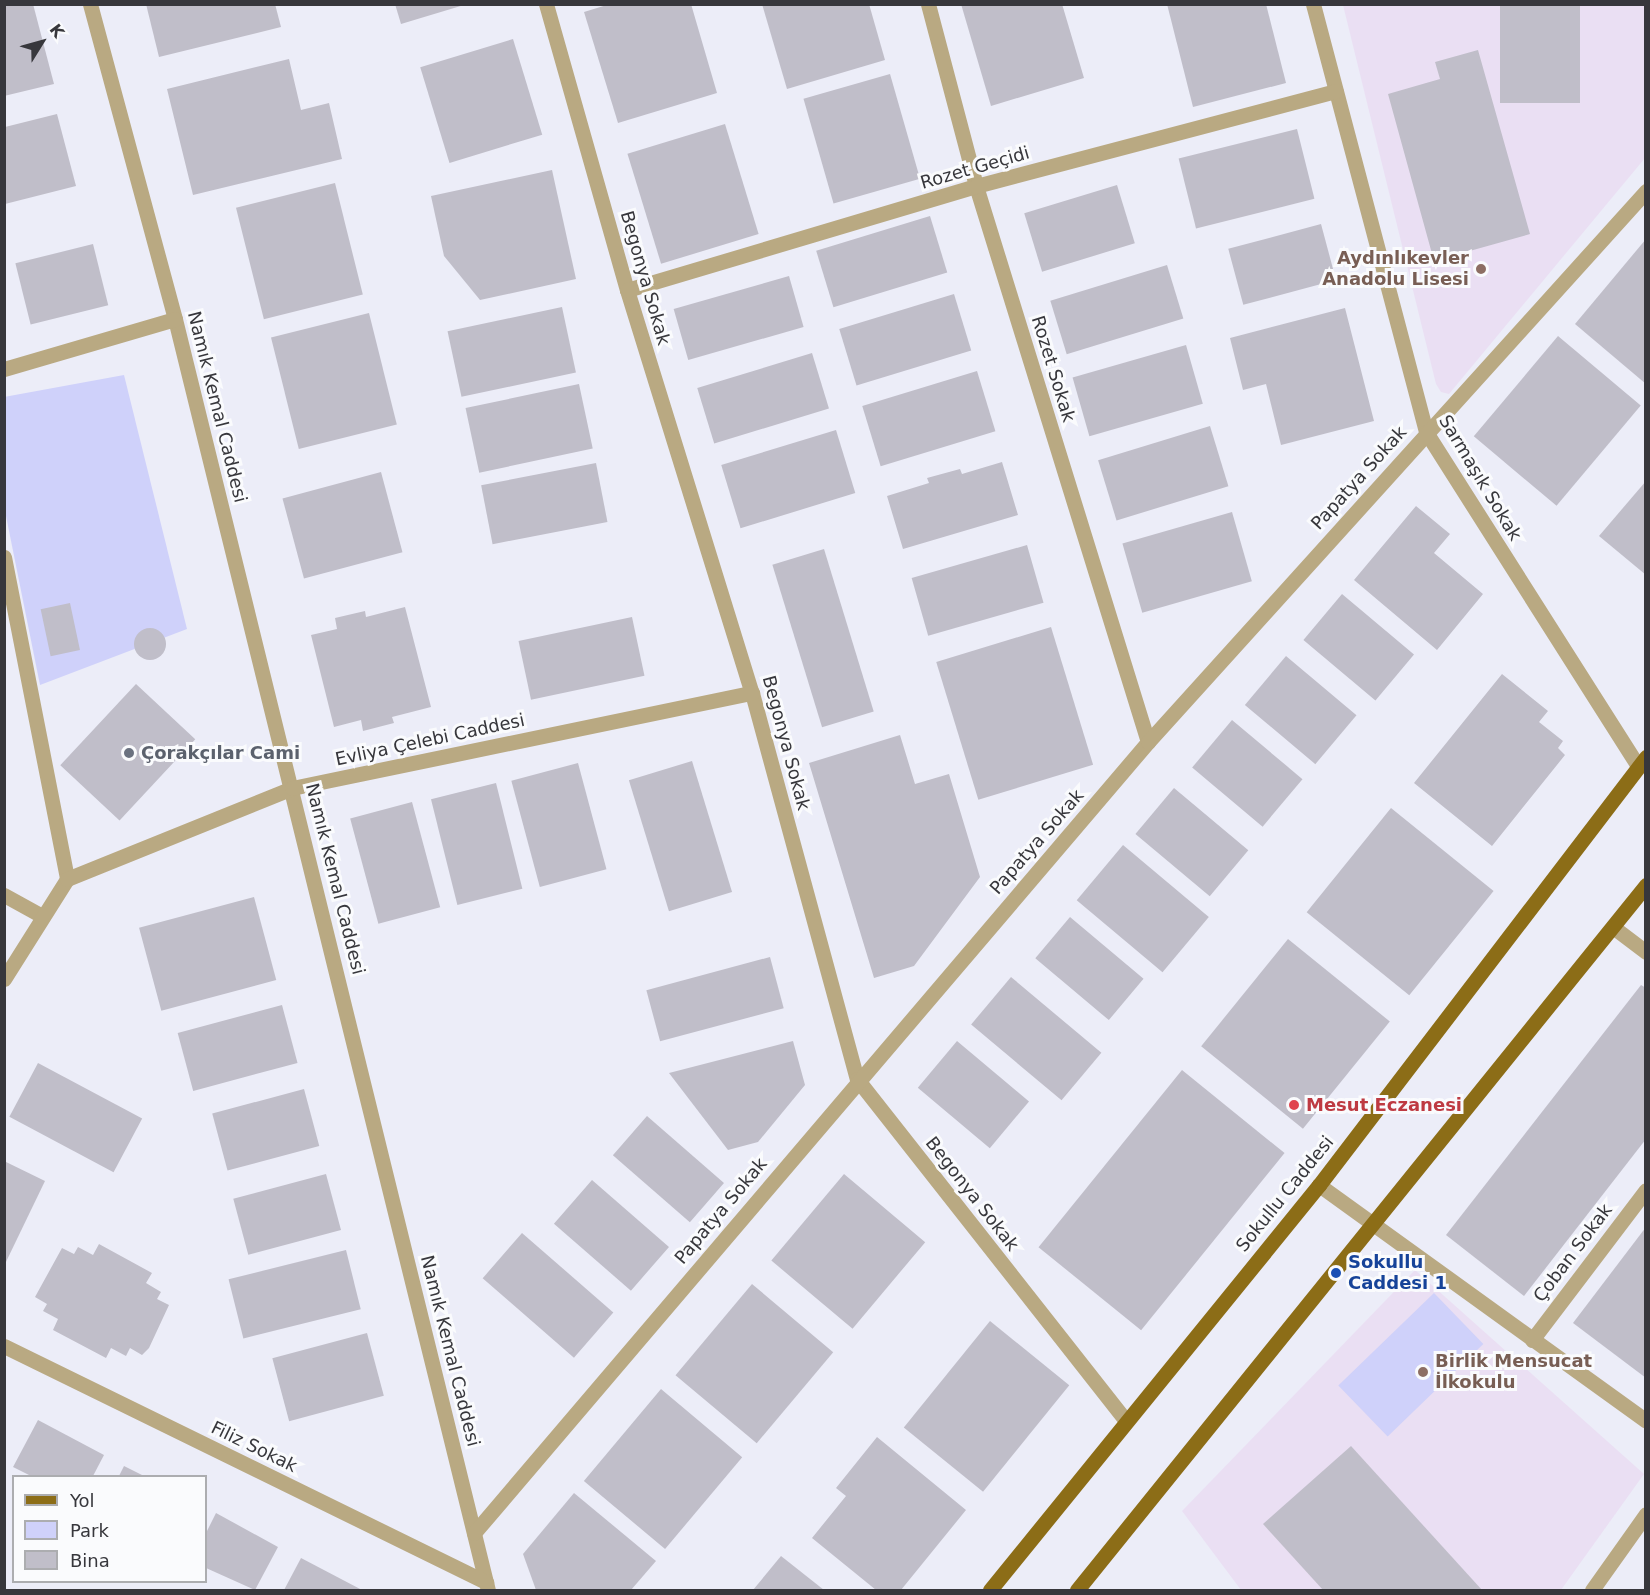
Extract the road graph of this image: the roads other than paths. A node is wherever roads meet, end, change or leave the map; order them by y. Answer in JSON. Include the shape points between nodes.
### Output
{"nodes":[{"id":1,"x":90,"y":4,"type":"edge"},
{"id":2,"x":546,"y":4,"type":"edge"},
{"id":3,"x":928,"y":4,"type":"edge"},
{"id":4,"x":1313,"y":4,"type":"edge"},
{"id":5,"x":1336,"y":91,"type":"junction"},
{"id":6,"x":976,"y":186,"type":"junction"},
{"id":7,"x":1646,"y":191,"type":"edge"},
{"id":8,"x":627,"y":290,"type":"junction"},
{"id":9,"x":175,"y":319,"type":"junction"},
{"id":10,"x":4,"y":369,"type":"edge"},
{"id":11,"x":1426,"y":432,"type":"junction"},
{"id":12,"x":4,"y":557,"type":"edge"},
{"id":13,"x":752,"y":693,"type":"junction"},
{"id":14,"x":1148,"y":742,"type":"junction"},
{"id":15,"x":1642,"y":762,"type":"edge"},
{"id":16,"x":292,"y":788,"type":"junction"},
{"id":17,"x":67,"y":879,"type":"junction"},
{"id":18,"x":1646,"y":885,"type":"edge"},
{"id":19,"x":4,"y":894,"type":"edge"},
{"id":20,"x":42,"y":916,"type":"junction"},
{"id":21,"x":1613,"y":927,"type":"junction"},
{"id":22,"x":1646,"y":952,"type":"edge"},
{"id":23,"x":4,"y":979,"type":"edge"},
{"id":24,"x":857,"y":1079,"type":"junction"},
{"id":25,"x":1319,"y":1185,"type":"junction"},
{"id":26,"x":1646,"y":1190,"type":"edge"},
{"id":27,"x":1371,"y":1227,"type":"junction"},
{"id":28,"x":1532,"y":1340,"type":"junction"},
{"id":29,"x":4,"y":1346,"type":"edge"},
{"id":30,"x":1125,"y":1420,"type":"junction"},
{"id":31,"x":1646,"y":1421,"type":"edge"},
{"id":32,"x":1646,"y":1514,"type":"edge"},
{"id":33,"x":474,"y":1533,"type":"junction"},
{"id":34,"x":487,"y":1586,"type":"edge"},
{"id":35,"x":990,"y":1590,"type":"edge"},
{"id":36,"x":1077,"y":1590,"type":"edge"},
{"id":37,"x":1592,"y":1590,"type":"edge"}],
"edges":[{"from":1,"to":9,"type":"street","name":"Namık Kemal Caddesi"},
{"from":2,"to":8,"type":"street","name":"Begonya Sokak"},
{"from":3,"to":6,"type":"street","name":"Rozet Sokak"},
{"from":4,"to":5,"type":"street","name":"Sarmaşık Sokak"},
{"from":5,"to":6,"type":"street","name":"Rozet Geçidi"},
{"from":5,"to":11,"type":"street","name":"Sarmaşık Sokak"},
{"from":6,"to":8,"type":"street","name":"Rozet Geçidi"},
{"from":6,"to":14,"type":"street","name":"Rozet Sokak"},
{"from":7,"to":11,"type":"street","name":"Papatya Sokak"},
{"from":8,"to":13,"type":"street","name":"Begonya Sokak"},
{"from":9,"to":10,"type":"street"},
{"from":9,"to":16,"type":"street","name":"Namık Kemal Caddesi"},
{"from":11,"to":14,"type":"street","name":"Papatya Sokak"},
{"from":11,"to":15,"type":"street","name":"Sarmaşık Sokak"},
{"from":12,"to":17,"type":"street"},
{"from":13,"to":16,"type":"street","name":"Evliya Çelebi Caddesi"},
{"from":13,"to":24,"type":"street","name":"Begonya Sokak"},
{"from":14,"to":24,"type":"street","name":"Papatya Sokak"},
{"from":15,"to":25,"type":"main road","name":"Sokullu Caddesi"},
{"from":16,"to":17,"type":"street","name":"Evliya Çelebi Caddesi"},
{"from":16,"to":33,"type":"street","name":"Namık Kemal Caddesi"},
{"from":17,"to":20,"type":"street"},
{"from":18,"to":21,"type":"main road"},
{"from":19,"to":20,"type":"street"},
{"from":20,"to":23,"type":"street"},
{"from":21,"to":22,"type":"street"},
{"from":21,"to":27,"type":"main road"},
{"from":24,"to":30,"type":"street","name":"Begonya Sokak"},
{"from":24,"to":33,"type":"street","name":"Papatya Sokak"},
{"from":25,"to":27,"type":"street"},
{"from":25,"to":30,"type":"main road","name":"Sokullu Caddesi"},
{"from":26,"to":28,"type":"street","name":"Çoban Sokak"},
{"from":27,"to":28,"type":"street"},
{"from":27,"to":36,"type":"main road"},
{"from":28,"to":31,"type":"street"},
{"from":29,"to":34,"type":"street","name":"Filiz Sokak"},
{"from":30,"to":35,"type":"main road","name":"Sokullu Caddesi"},
{"from":32,"to":37,"type":"street"},
{"from":33,"to":34,"type":"street","name":"Namık Kemal Caddesi"}]}
